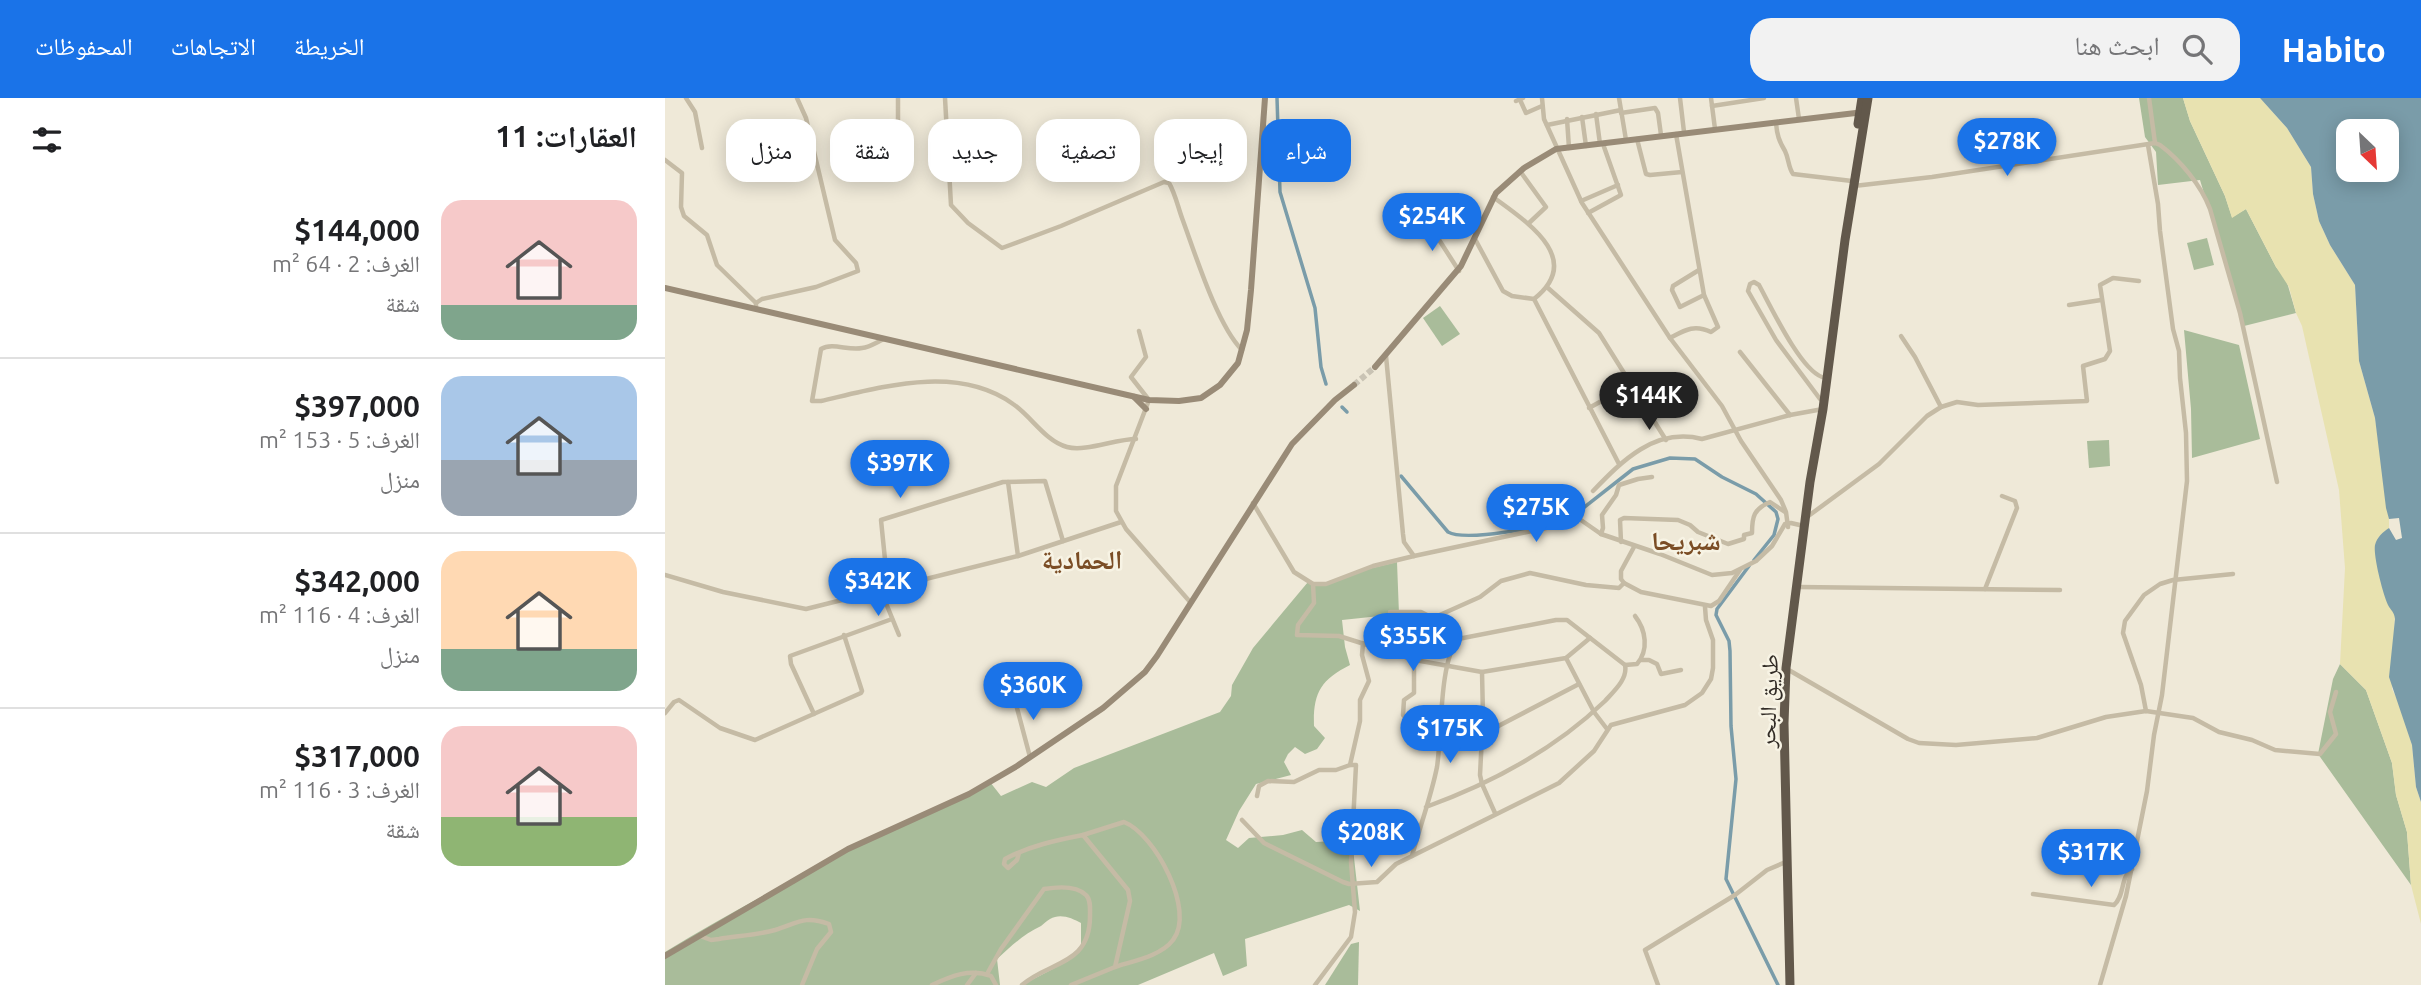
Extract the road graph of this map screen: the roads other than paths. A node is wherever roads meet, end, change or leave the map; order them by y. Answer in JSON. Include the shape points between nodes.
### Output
{"nodes":[{"id":1,"x":686,"y":98,"type":"edge"},
{"id":2,"x":797,"y":98,"type":"edge"},
{"id":3,"x":898,"y":98,"type":"edge"},
{"id":4,"x":945,"y":98,"type":"edge"},
{"id":5,"x":1265,"y":98,"type":"edge"},
{"id":6,"x":1542,"y":98,"type":"edge"},
{"id":7,"x":1619,"y":98,"type":"edge"},
{"id":8,"x":1680,"y":98,"type":"edge"},
{"id":9,"x":1711,"y":98,"type":"edge"},
{"id":10,"x":1764,"y":98,"type":"edge"},
{"id":11,"x":1796,"y":98,"type":"edge"},
{"id":12,"x":1861,"y":98,"type":"edge"},
{"id":13,"x":1868,"y":98,"type":"edge"},
{"id":14,"x":2149,"y":98,"type":"edge"},
{"id":15,"x":1520,"y":100,"type":"edge"},
{"id":16,"x":1542,"y":106,"type":"junction"},
{"id":17,"x":1711,"y":106,"type":"junction"},
{"id":18,"x":1621,"y":111,"type":"junction"},
{"id":19,"x":1862,"y":111,"type":"junction"},
{"id":20,"x":1596,"y":114,"type":"junction"},
{"id":21,"x":1582,"y":117,"type":"junction"},
{"id":22,"x":898,"y":119,"type":"edge"},
{"id":23,"x":1567,"y":119,"type":"junction"},
{"id":24,"x":1799,"y":119,"type":"junction"},
{"id":25,"x":1776,"y":122,"type":"junction"},
{"id":26,"x":1547,"y":125,"type":"junction"},
{"id":27,"x":1715,"y":129,"type":"junction"},
{"id":28,"x":1685,"y":132,"type":"junction"},
{"id":29,"x":1675,"y":133,"type":"junction"},
{"id":30,"x":1661,"y":135,"type":"junction"},
{"id":31,"x":1636,"y":139,"type":"junction"},
{"id":32,"x":1626,"y":140,"type":"junction"},
{"id":33,"x":2155,"y":143,"type":"junction"},
{"id":34,"x":1602,"y":144,"type":"junction"},
{"id":35,"x":2148,"y":145,"type":"junction"},
{"id":36,"x":1585,"y":146,"type":"junction"},
{"id":37,"x":702,"y":148,"type":"dead end"},
{"id":38,"x":1569,"y":148,"type":"junction"},
{"id":39,"x":1556,"y":149,"type":"junction"},
{"id":40,"x":665,"y":160,"type":"edge"},
{"id":41,"x":1520,"y":172,"type":"junction"},
{"id":42,"x":1682,"y":172,"type":"junction"},
{"id":43,"x":1853,"y":183,"type":"junction"},
{"id":44,"x":1618,"y":185,"type":"junction"},
{"id":45,"x":1493,"y":197,"type":"junction"},
{"id":46,"x":1581,"y":201,"type":"junction"},
{"id":47,"x":1588,"y":213,"type":"junction"},
{"id":48,"x":1427,"y":221,"type":"dead end"},
{"id":49,"x":1528,"y":223,"type":"junction"},
{"id":50,"x":1474,"y":238,"type":"junction"},
{"id":51,"x":1699,"y":270,"type":"junction"},
{"id":52,"x":1459,"y":271,"type":"junction"},
{"id":53,"x":2139,"y":281,"type":"dead end"},
{"id":54,"x":665,"y":288,"type":"edge"},
{"id":55,"x":1548,"y":288,"type":"junction"},
{"id":56,"x":1704,"y":295,"type":"junction"},
{"id":57,"x":1534,"y":299,"type":"junction"},
{"id":58,"x":2101,"y":300,"type":"junction"},
{"id":59,"x":2069,"y":305,"type":"dead end"},
{"id":60,"x":756,"y":307,"type":"junction"},
{"id":61,"x":1783,"y":330,"type":"junction"},
{"id":62,"x":1139,"y":331,"type":"dead end"},
{"id":63,"x":1773,"y":336,"type":"junction"},
{"id":64,"x":1901,"y":336,"type":"dead end"},
{"id":65,"x":1670,"y":338,"type":"junction"},
{"id":66,"x":884,"y":339,"type":"junction"},
{"id":67,"x":1242,"y":351,"type":"junction"},
{"id":68,"x":1740,"y":352,"type":"dead end"},
{"id":69,"x":1386,"y":356,"type":"junction"},
{"id":70,"x":1375,"y":367,"type":"tunnel mouth"},
{"id":71,"x":1821,"y":379,"type":"junction"},
{"id":72,"x":1805,"y":381,"type":"junction"},
{"id":73,"x":1354,"y":384,"type":"tunnel mouth"},
{"id":74,"x":1632,"y":384,"type":"junction"},
{"id":75,"x":1132,"y":396,"type":"junction"},
{"id":76,"x":1149,"y":400,"type":"junction"},
{"id":77,"x":1821,"y":406,"type":"junction"},
{"id":78,"x":1941,"y":407,"type":"junction"},
{"id":79,"x":1589,"y":408,"type":"junction"},
{"id":80,"x":1146,"y":410,"type":"junction"},
{"id":81,"x":1790,"y":415,"type":"junction"},
{"id":82,"x":1734,"y":430,"type":"junction"},
{"id":83,"x":1136,"y":439,"type":"junction"},
{"id":84,"x":1666,"y":440,"type":"junction"},
{"id":85,"x":1619,"y":464,"type":"junction"},
{"id":86,"x":1652,"y":477,"type":"dead end"},
{"id":87,"x":1008,"y":482,"type":"junction"},
{"id":88,"x":2277,"y":482,"type":"dead end"},
{"id":89,"x":1593,"y":491,"type":"dead end"},
{"id":90,"x":2002,"y":496,"type":"dead end"},
{"id":91,"x":1253,"y":502,"type":"junction"},
{"id":92,"x":1786,"y":512,"type":"junction"},
{"id":93,"x":1121,"y":522,"type":"junction"},
{"id":94,"x":1803,"y":523,"type":"junction"},
{"id":95,"x":1788,"y":525,"type":"junction"},
{"id":96,"x":1601,"y":534,"type":"junction"},
{"id":97,"x":1063,"y":541,"type":"junction"},
{"id":98,"x":1622,"y":542,"type":"junction"},
{"id":99,"x":1634,"y":547,"type":"junction"},
{"id":100,"x":1018,"y":556,"type":"junction"},
{"id":101,"x":1414,"y":556,"type":"junction"},
{"id":102,"x":1740,"y":569,"type":"junction"},
{"id":103,"x":665,"y":575,"type":"edge"},
{"id":104,"x":2233,"y":575,"type":"dead end"},
{"id":105,"x":2176,"y":580,"type":"junction"},
{"id":106,"x":1624,"y":583,"type":"junction"},
{"id":107,"x":1313,"y":584,"type":"junction"},
{"id":108,"x":1797,"y":587,"type":"junction"},
{"id":109,"x":888,"y":589,"type":"junction"},
{"id":110,"x":1985,"y":589,"type":"junction"},
{"id":111,"x":2060,"y":590,"type":"dead end"},
{"id":112,"x":881,"y":591,"type":"junction"},
{"id":113,"x":1191,"y":603,"type":"junction"},
{"id":114,"x":1705,"y":607,"type":"junction"},
{"id":115,"x":1390,"y":612,"type":"dead end"},
{"id":116,"x":1635,"y":616,"type":"dead end"},
{"id":117,"x":892,"y":618,"type":"junction"},
{"id":118,"x":1433,"y":618,"type":"junction"},
{"id":119,"x":844,"y":635,"type":"junction"},
{"id":120,"x":899,"y":635,"type":"dead end"},
{"id":121,"x":1590,"y":638,"type":"junction"},
{"id":122,"x":1363,"y":643,"type":"junction"},
{"id":123,"x":1566,"y":658,"type":"junction"},
{"id":124,"x":1415,"y":660,"type":"junction"},
{"id":125,"x":1641,"y":660,"type":"junction"},
{"id":126,"x":1625,"y":665,"type":"junction"},
{"id":127,"x":1447,"y":667,"type":"junction"},
{"id":128,"x":1786,"y":668,"type":"junction"},
{"id":129,"x":1681,"y":670,"type":"dead end"},
{"id":130,"x":1482,"y":673,"type":"junction"},
{"id":131,"x":1579,"y":684,"type":"junction"},
{"id":132,"x":2336,"y":692,"type":"dead end"},
{"id":133,"x":1013,"y":693,"type":"dead end"},
{"id":134,"x":2146,"y":711,"type":"junction"},
{"id":135,"x":1594,"y":712,"type":"junction"},
{"id":136,"x":2158,"y":712,"type":"junction"},
{"id":137,"x":665,"y":713,"type":"edge"},
{"id":138,"x":814,"y":714,"type":"junction"},
{"id":139,"x":1607,"y":729,"type":"junction"},
{"id":140,"x":1483,"y":734,"type":"junction"},
{"id":141,"x":1411,"y":736,"type":"dead end"},
{"id":142,"x":1030,"y":757,"type":"junction"},
{"id":143,"x":1350,"y":765,"type":"junction"},
{"id":144,"x":1482,"y":784,"type":"junction"},
{"id":145,"x":1257,"y":796,"type":"dead end"},
{"id":146,"x":1426,"y":807,"type":"junction"},
{"id":147,"x":1495,"y":813,"type":"junction"},
{"id":148,"x":1242,"y":820,"type":"dead end"},
{"id":149,"x":1083,"y":835,"type":"junction"},
{"id":150,"x":1019,"y":853,"type":"dead end"},
{"id":151,"x":1412,"y":856,"type":"junction"},
{"id":152,"x":1788,"y":861,"type":"junction"},
{"id":153,"x":2133,"y":869,"type":"junction"},
{"id":154,"x":1353,"y":884,"type":"junction"},
{"id":155,"x":2033,"y":894,"type":"dead end"},
{"id":156,"x":700,"y":936,"type":"junction"},
{"id":157,"x":665,"y":956,"type":"edge"},
{"id":158,"x":1115,"y":967,"type":"junction"},
{"id":159,"x":963,"y":973,"type":"junction"},
{"id":160,"x":976,"y":973,"type":"junction"},
{"id":161,"x":987,"y":974,"type":"junction"},
{"id":162,"x":967,"y":984,"type":"edge"},
{"id":163,"x":802,"y":985,"type":"edge"},
{"id":164,"x":932,"y":985,"type":"edge"},
{"id":165,"x":996,"y":985,"type":"edge"},
{"id":166,"x":1022,"y":985,"type":"edge"},
{"id":167,"x":1071,"y":985,"type":"edge"},
{"id":168,"x":1315,"y":985,"type":"edge"},
{"id":169,"x":1658,"y":985,"type":"edge"},
{"id":170,"x":1790,"y":985,"type":"edge"},
{"id":171,"x":2100,"y":985,"type":"edge"}],
"edges":[{"from":1,"to":37,"type":"street","via":[[695,112]]},
{"from":2,"to":60,"type":"street","via":[[806,118],[835,240],[859,271],[762,299]]},
{"from":3,"to":22,"type":"street"},
{"from":4,"to":67,"type":"street","via":[[951,205],[1002,248],[1169,183],[1218,310]]},
{"from":5,"to":67,"type":"main road"},
{"from":6,"to":16,"type":"street"},
{"from":7,"to":18,"type":"street"},
{"from":8,"to":28,"type":"street"},
{"from":9,"to":17,"type":"street"},
{"from":10,"to":17,"type":"street"},
{"from":11,"to":24,"type":"street"},
{"from":12,"to":19,"type":"highway","name":"طريق البحر"},
{"from":13,"to":19,"type":"highway","name":"طريق البحر"},
{"from":14,"to":33,"type":"street"},
{"from":15,"to":16,"type":"street","via":[[1526,113]]},
{"from":16,"to":26,"type":"street"},
{"from":17,"to":27,"type":"street"},
{"from":18,"to":20,"type":"street"},
{"from":18,"to":30,"type":"street","via":[[1655,108]]},
{"from":18,"to":32,"type":"street"},
{"from":19,"to":24,"type":"main road"},
{"from":19,"to":43,"type":"highway","name":"طريق البحر"},
{"from":20,"to":21,"type":"street"},
{"from":20,"to":34,"type":"street"},
{"from":21,"to":23,"type":"street"},
{"from":21,"to":36,"type":"street"},
{"from":23,"to":26,"type":"street"},
{"from":23,"to":38,"type":"street"},
{"from":24,"to":25,"type":"main road"},
{"from":25,"to":27,"type":"main road"},
{"from":25,"to":43,"type":"street","via":[[1778,141],[1793,174]]},
{"from":26,"to":39,"type":"street"},
{"from":27,"to":28,"type":"main road"},
{"from":28,"to":29,"type":"main road"},
{"from":29,"to":30,"type":"main road"},
{"from":29,"to":42,"type":"street"},
{"from":30,"to":31,"type":"main road"},
{"from":31,"to":32,"type":"main road"},
{"from":31,"to":42,"type":"street","via":[[1646,174]]},
{"from":32,"to":34,"type":"main road"},
{"from":33,"to":35,"type":"street"},
{"from":33,"to":88,"type":"street","via":[[2186,170],[2210,209],[2240,313]]},
{"from":34,"to":36,"type":"main road"},
{"from":34,"to":44,"type":"street"},
{"from":35,"to":43,"type":"street","via":[[1932,177]]},
{"from":35,"to":105,"type":"street","via":[[2179,351],[2186,433],[2187,481]]},
{"from":36,"to":38,"type":"main road"},
{"from":38,"to":39,"type":"main road"},
{"from":39,"to":41,"type":"main road"},
{"from":39,"to":46,"type":"street"},
{"from":40,"to":60,"type":"street","via":[[682,173],[684,216],[706,235],[717,264]]},
{"from":41,"to":45,"type":"main road"},
{"from":41,"to":49,"type":"street","via":[[1546,207]]},
{"from":42,"to":51,"type":"street"},
{"from":43,"to":71,"type":"highway","name":"طريق البحر"},
{"from":44,"to":46,"type":"street"},
{"from":44,"to":47,"type":"street","via":[[1618,198]]},
{"from":45,"to":49,"type":"street"},
{"from":45,"to":50,"type":"main road"},
{"from":46,"to":47,"type":"street"},
{"from":47,"to":65,"type":"street"},
{"from":48,"to":52,"type":"street"},
{"from":49,"to":55,"type":"street","via":[[1555,262]]},
{"from":50,"to":52,"type":"main road"},
{"from":50,"to":57,"type":"street","via":[[1503,291]]},
{"from":51,"to":56,"type":"street"},
{"from":51,"to":56,"type":"street","via":[[1672,290],[1680,307]]},
{"from":52,"to":69,"type":"main road"},
{"from":53,"to":58,"type":"street","via":[[2105,281],[2100,285]]},
{"from":54,"to":60,"type":"main road"},
{"from":55,"to":57,"type":"street"},
{"from":55,"to":74,"type":"street","via":[[1599,333]]},
{"from":56,"to":65,"type":"street","via":[[1717,329],[1691,327]]},
{"from":57,"to":79,"type":"street"},
{"from":58,"to":59,"type":"street"},
{"from":58,"to":78,"type":"street","via":[[2109,355],[2083,366],[2087,401],[1957,402]]},
{"from":60,"to":66,"type":"main road"},
{"from":61,"to":63,"type":"street"},
{"from":61,"to":63,"type":"street","via":[[1759,285],[1750,284],[1748,291]]},
{"from":61,"to":71,"type":"street"},
{"from":62,"to":76,"type":"street","via":[[1146,355],[1131,377]]},
{"from":63,"to":72,"type":"street"},
{"from":64,"to":78,"type":"street"},
{"from":65,"to":82,"type":"street","via":[[1722,406]]},
{"from":66,"to":75,"type":"main road"},
{"from":66,"to":83,"type":"street","via":[[866,348],[821,349],[812,401],[914,383],[947,382],[1004,398],[1064,446]]},
{"from":67,"to":76,"type":"main road","via":[[1228,378],[1201,398]]},
{"from":68,"to":81,"type":"street"},
{"from":69,"to":70,"type":"main road"},
{"from":69,"to":101,"type":"street","via":[[1403,534]]},
{"from":71,"to":72,"type":"street"},
{"from":71,"to":77,"type":"highway","name":"طريق البحر"},
{"from":72,"to":77,"type":"street"},
{"from":73,"to":91,"type":"main road","via":[[1298,437]]},
{"from":74,"to":79,"type":"street"},
{"from":74,"to":84,"type":"street"},
{"from":75,"to":76,"type":"main road"},
{"from":75,"to":80,"type":"main road"},
{"from":76,"to":80,"type":"street"},
{"from":77,"to":81,"type":"street"},
{"from":77,"to":94,"type":"highway","name":"طريق البحر"},
{"from":78,"to":94,"type":"street","via":[[1879,464]]},
{"from":79,"to":85,"type":"street"},
{"from":80,"to":83,"type":"street"},
{"from":81,"to":82,"type":"street"},
{"from":82,"to":84,"type":"street","via":[[1702,439]]},
{"from":82,"to":92,"type":"street"},
{"from":83,"to":93,"type":"street","via":[[1116,486],[1114,502]]},
{"from":84,"to":85,"type":"street","via":[[1641,447]]},
{"from":85,"to":89,"type":"street"},
{"from":86,"to":96,"type":"street","via":[[1619,485],[1602,515]]},
{"from":87,"to":97,"type":"street","via":[[1045,481]]},
{"from":87,"to":100,"type":"street"},
{"from":87,"to":109,"type":"street","via":[[881,520]]},
{"from":90,"to":110,"type":"street","via":[[2015,501],[2017,508]]},
{"from":91,"to":107,"type":"street","via":[[1294,572]]},
{"from":91,"to":113,"type":"main road"},
{"from":92,"to":95,"type":"street"},
{"from":92,"to":98,"type":"street","via":[[1768,502],[1755,510],[1752,533],[1730,544],[1678,520],[1629,517],[1621,520]]},
{"from":93,"to":97,"type":"street"},
{"from":93,"to":113,"type":"street"},
{"from":94,"to":95,"type":"street"},
{"from":94,"to":108,"type":"highway","name":"طريق البحر"},
{"from":95,"to":102,"type":"street","via":[[1763,556]]},
{"from":96,"to":98,"type":"street"},
{"from":96,"to":101,"type":"street","via":[[1579,518]]},
{"from":97,"to":100,"type":"street"},
{"from":98,"to":99,"type":"street"},
{"from":99,"to":102,"type":"street","via":[[1712,575]]},
{"from":99,"to":106,"type":"street","via":[[1621,571]]},
{"from":100,"to":109,"type":"street"},
{"from":101,"to":107,"type":"street"},
{"from":102,"to":114,"type":"street","via":[[1719,601]]},
{"from":103,"to":112,"type":"street","via":[[799,609]]},
{"from":104,"to":105,"type":"street"},
{"from":105,"to":134,"type":"street","via":[[2154,586],[2123,625]]},
{"from":105,"to":136,"type":"street"},
{"from":106,"to":114,"type":"street","via":[[1641,592]]},
{"from":106,"to":118,"type":"street","via":[[1616,589],[1524,573]]},
{"from":107,"to":122,"type":"street","via":[[1314,603],[1298,625],[1297,635],[1339,636]]},
{"from":108,"to":110,"type":"street"},
{"from":108,"to":128,"type":"highway","name":"طريق البحر"},
{"from":109,"to":112,"type":"street"},
{"from":110,"to":111,"type":"street"},
{"from":112,"to":117,"type":"street"},
{"from":113,"to":142,"type":"main road","via":[[1145,671],[1103,708]]},
{"from":114,"to":139,"type":"street","via":[[1713,651],[1706,688],[1685,705]]},
{"from":115,"to":118,"type":"street","via":[[1421,612]]},
{"from":116,"to":125,"type":"street","via":[[1644,634]]},
{"from":117,"to":119,"type":"street"},
{"from":117,"to":120,"type":"street"},
{"from":118,"to":124,"type":"street","via":[[1422,634]]},
{"from":119,"to":138,"type":"street","via":[[862,692]]},
{"from":119,"to":138,"type":"street","via":[[790,656]]},
{"from":121,"to":123,"type":"street"},
{"from":121,"to":126,"type":"street"},
{"from":121,"to":127,"type":"street","via":[[1564,620],[1462,637],[1455,643]]},
{"from":122,"to":124,"type":"street"},
{"from":122,"to":143,"type":"street","via":[[1369,681],[1360,699]]},
{"from":123,"to":130,"type":"street"},
{"from":123,"to":131,"type":"street"},
{"from":124,"to":127,"type":"street"},
{"from":124,"to":141,"type":"street","via":[[1414,693],[1403,707],[1403,715],[1412,725]]},
{"from":125,"to":126,"type":"street"},
{"from":125,"to":129,"type":"street","via":[[1657,664],[1661,674]]},
{"from":126,"to":135,"type":"street","via":[[1625,676]]},
{"from":127,"to":130,"type":"street"},
{"from":127,"to":146,"type":"street","via":[[1440,746]]},
{"from":128,"to":134,"type":"street","via":[[1919,743],[1956,745],[2037,738],[2106,717]]},
{"from":128,"to":152,"type":"highway","name":"طريق البحر"},
{"from":130,"to":140,"type":"street"},
{"from":131,"to":135,"type":"street"},
{"from":131,"to":140,"type":"street"},
{"from":132,"to":136,"type":"street","via":[[2330,712],[2336,734],[2320,754],[2276,750],[2219,732],[2197,719]]},
{"from":133,"to":142,"type":"street"},
{"from":134,"to":136,"type":"street"},
{"from":135,"to":139,"type":"street"},
{"from":135,"to":144,"type":"street","via":[[1538,755]]},
{"from":136,"to":153,"type":"street"},
{"from":137,"to":138,"type":"street","via":[[679,699],[720,728],[753,740]]},
{"from":139,"to":147,"type":"street","via":[[1594,751],[1559,783]]},
{"from":140,"to":144,"type":"street"},
{"from":142,"to":156,"type":"main road","via":[[968,794],[848,849]]},
{"from":143,"to":145,"type":"street","via":[[1336,771],[1319,770],[1294,782],[1268,781],[1259,786]]},
{"from":143,"to":154,"type":"street","via":[[1356,764],[1350,862]]},
{"from":144,"to":146,"type":"street"},
{"from":144,"to":147,"type":"street"},
{"from":146,"to":151,"type":"street"},
{"from":147,"to":151,"type":"street"},
{"from":148,"to":154,"type":"street","via":[[1264,843]]},
{"from":149,"to":150,"type":"street"},
{"from":149,"to":158,"type":"street","via":[[1128,890],[1130,901]]},
{"from":149,"to":158,"type":"street","via":[[1124,822],[1136,826],[1170,876],[1175,892],[1180,929],[1174,940],[1166,948]]},
{"from":151,"to":154,"type":"street","via":[[1377,882]]},
{"from":152,"to":169,"type":"street","via":[[1767,870],[1646,950]]},
{"from":152,"to":170,"type":"highway","name":"طريق البحر"},
{"from":153,"to":155,"type":"street","via":[[2114,905]]},
{"from":153,"to":171,"type":"street"},
{"from":154,"to":168,"type":"street","via":[[1351,937]]},
{"from":156,"to":157,"type":"main road"},
{"from":156,"to":163,"type":"street","via":[[719,939],[799,920],[829,924],[831,932],[817,949]]},
{"from":158,"to":167,"type":"street"},
{"from":159,"to":160,"type":"street"},
{"from":159,"to":162,"type":"street"},
{"from":159,"to":164,"type":"street"},
{"from":160,"to":161,"type":"street"},
{"from":160,"to":162,"type":"street"},
{"from":161,"to":165,"type":"street"},
{"from":161,"to":166,"type":"street","via":[[1044,889],[1073,888],[1085,893],[1090,902],[1090,924],[1083,944],[1061,965]]}]}
